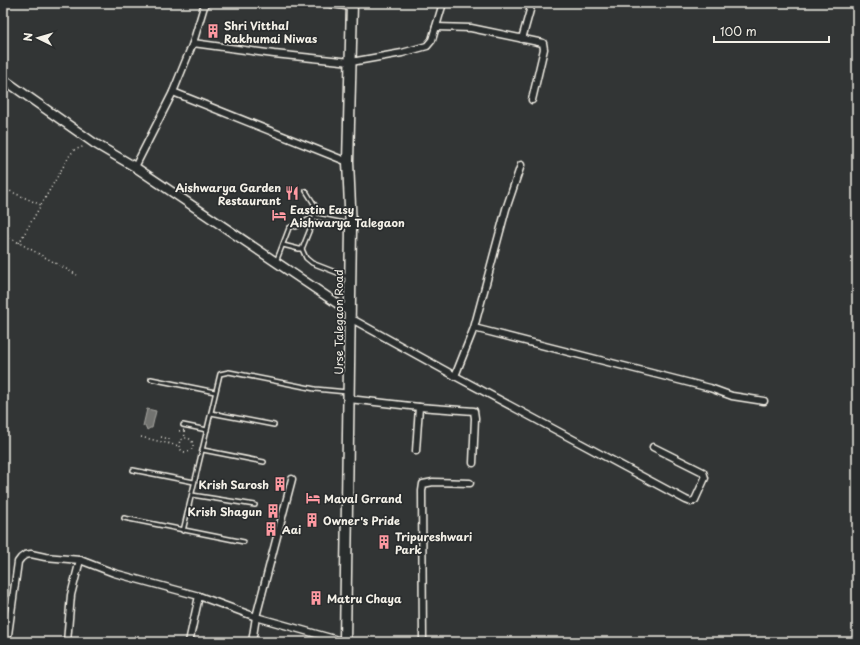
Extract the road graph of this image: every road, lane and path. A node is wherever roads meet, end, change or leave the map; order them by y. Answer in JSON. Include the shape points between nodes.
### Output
{"nodes":[{"id":1,"x":205,"y":3,"type":"edge"},
{"id":2,"x":325,"y":3,"type":"edge"},
{"id":3,"x":443,"y":3,"type":"edge"},
{"id":4,"x":532,"y":3,"type":"edge"},
{"id":5,"x":352,"y":5,"type":"edge"},
{"id":6,"x":436,"y":27,"type":"junction"},
{"id":7,"x":522,"y":39,"type":"junction"},
{"id":8,"x":193,"y":43,"type":"junction"},
{"id":9,"x":351,"y":62,"type":"junction"},
{"id":10,"x":3,"y":79,"type":"edge"},
{"id":11,"x":173,"y":92,"type":"junction"},
{"id":12,"x":532,"y":100,"type":"dead end"},
{"id":13,"x":94,"y":143,"type":"junction"},
{"id":14,"x":348,"y":162,"type":"junction"},
{"id":15,"x":521,"y":165,"type":"dead end"},
{"id":16,"x":136,"y":167,"type":"junction"},
{"id":17,"x":3,"y":188,"type":"edge"},
{"id":18,"x":306,"y":192,"type":"dead end"},
{"id":19,"x":40,"y":205,"type":"junction"},
{"id":20,"x":315,"y":219,"type":"junction"},
{"id":21,"x":351,"y":224,"type":"junction"},
{"id":22,"x":3,"y":234,"type":"edge"},
{"id":23,"x":19,"y":243,"type":"junction"},
{"id":24,"x":283,"y":245,"type":"junction"},
{"id":25,"x":302,"y":249,"type":"junction"},
{"id":26,"x":276,"y":262,"type":"junction"},
{"id":27,"x":76,"y":275,"type":"dead end"},
{"id":28,"x":350,"y":278,"type":"junction"},
{"id":29,"x":350,"y":315,"type":"junction"},
{"id":30,"x":474,"y":328,"type":"junction"},
{"id":31,"x":455,"y":376,"type":"junction"},
{"id":32,"x":151,"y":378,"type":"dead end"},
{"id":33,"x":215,"y":392,"type":"junction"},
{"id":34,"x":349,"y":396,"type":"junction"},
{"id":35,"x":764,"y":401,"type":"dead end"},
{"id":36,"x":419,"y":407,"type":"junction"},
{"id":37,"x":211,"y":413,"type":"junction"},
{"id":38,"x":183,"y":425,"type":"dead end"},
{"id":39,"x":274,"y":425,"type":"dead end"},
{"id":40,"x":207,"y":430,"type":"junction"},
{"id":41,"x":184,"y":431,"type":"dead end"},
{"id":42,"x":141,"y":437,"type":"dead end"},
{"id":43,"x":161,"y":437,"type":"dead end"},
{"id":44,"x":185,"y":438,"type":"junction"},
{"id":45,"x":169,"y":443,"type":"junction"},
{"id":46,"x":179,"y":446,"type":"junction"},
{"id":47,"x":653,"y":447,"type":"dead end"},
{"id":48,"x":202,"y":450,"type":"junction"},
{"id":49,"x":416,"y":452,"type":"dead end"},
{"id":50,"x":264,"y":462,"type":"dead end"},
{"id":51,"x":473,"y":464,"type":"dead end"},
{"id":52,"x":133,"y":470,"type":"dead end"},
{"id":53,"x":292,"y":479,"type":"dead end"},
{"id":54,"x":194,"y":482,"type":"junction"},
{"id":55,"x":470,"y":483,"type":"dead end"},
{"id":56,"x":192,"y":495,"type":"junction"},
{"id":57,"x":255,"y":505,"type":"dead end"},
{"id":58,"x":124,"y":518,"type":"dead end"},
{"id":59,"x":184,"y":531,"type":"junction"},
{"id":60,"x":244,"y":542,"type":"dead end"},
{"id":61,"x":80,"y":560,"type":"junction"},
{"id":62,"x":199,"y":596,"type":"junction"},
{"id":63,"x":256,"y":617,"type":"junction"},
{"id":64,"x":254,"y":634,"type":"junction"},
{"id":65,"x":7,"y":642,"type":"edge"},
{"id":66,"x":67,"y":642,"type":"edge"},
{"id":67,"x":189,"y":642,"type":"edge"},
{"id":68,"x":252,"y":642,"type":"edge"},
{"id":69,"x":258,"y":642,"type":"edge"},
{"id":70,"x":346,"y":642,"type":"edge"},
{"id":71,"x":423,"y":642,"type":"edge"}],
"edges":[{"from":1,"to":8,"type":"street"},
{"from":2,"to":5,"type":"street"},
{"from":3,"to":6,"type":"street"},
{"from":4,"to":7,"type":"street"},
{"from":5,"to":9,"type":"highway","name":"Urse Talegaon Road"},
{"from":6,"to":7,"type":"street","via":[[471,28]]},
{"from":6,"to":9,"type":"street","via":[[427,46],[402,54]]},
{"from":7,"to":12,"type":"street","via":[[543,43],[544,49]]},
{"from":8,"to":9,"type":"street"},
{"from":8,"to":11,"type":"street"},
{"from":9,"to":14,"type":"highway","name":"Urse Talegaon Road"},
{"from":10,"to":13,"type":"street"},
{"from":11,"to":14,"type":"street"},
{"from":11,"to":16,"type":"street"},
{"from":13,"to":16,"type":"street"},
{"from":13,"to":19,"type":"path","via":[[74,150]]},
{"from":14,"to":21,"type":"highway","name":"Urse Talegaon Road"},
{"from":15,"to":30,"type":"street"},
{"from":16,"to":26,"type":"street"},
{"from":17,"to":19,"type":"path"},
{"from":18,"to":20,"type":"lane","via":[[316,207]]},
{"from":19,"to":23,"type":"path"},
{"from":20,"to":21,"type":"lane"},
{"from":20,"to":24,"type":"lane","via":[[289,228]]},
{"from":20,"to":25,"type":"lane"},
{"from":21,"to":28,"type":"highway","name":"Urse Talegaon Road"},
{"from":22,"to":23,"type":"path"},
{"from":23,"to":27,"type":"path"},
{"from":24,"to":25,"type":"lane"},
{"from":24,"to":26,"type":"lane"},
{"from":25,"to":28,"type":"lane","via":[[312,263]]},
{"from":26,"to":29,"type":"street"},
{"from":28,"to":29,"type":"highway","name":"Urse Talegaon Road"},
{"from":29,"to":31,"type":"street"},
{"from":29,"to":34,"type":"highway","name":"Urse Talegaon Road"},
{"from":30,"to":31,"type":"street"},
{"from":30,"to":35,"type":"street","via":[[710,388],[732,396]]},
{"from":31,"to":47,"type":"street","via":[[686,500],[694,500],[705,478],[703,472]]},
{"from":32,"to":33,"type":"lane"},
{"from":33,"to":34,"type":"lane","via":[[220,374],[229,372]]},
{"from":33,"to":37,"type":"lane"},
{"from":34,"to":36,"type":"street"},
{"from":34,"to":70,"type":"highway","name":"Urse Talegaon Road"},
{"from":36,"to":49,"type":"street"},
{"from":36,"to":51,"type":"street","via":[[474,411]]},
{"from":37,"to":39,"type":"lane"},
{"from":37,"to":40,"type":"lane"},
{"from":38,"to":40,"type":"lane"},
{"from":40,"to":48,"type":"lane"},
{"from":41,"to":44,"type":"path"},
{"from":42,"to":45,"type":"path"},
{"from":43,"to":45,"type":"path","via":[[169,439]]},
{"from":44,"to":46,"type":"path"},
{"from":44,"to":46,"type":"path","via":[[192,441],[194,446],[191,451],[183,452]]},
{"from":45,"to":46,"type":"path"},
{"from":48,"to":50,"type":"lane"},
{"from":48,"to":54,"type":"lane"},
{"from":52,"to":54,"type":"lane"},
{"from":53,"to":63,"type":"street"},
{"from":54,"to":56,"type":"lane"},
{"from":55,"to":71,"type":"street","via":[[424,484]]},
{"from":56,"to":57,"type":"lane"},
{"from":56,"to":59,"type":"lane"},
{"from":58,"to":59,"type":"lane"},
{"from":59,"to":60,"type":"lane"},
{"from":61,"to":62,"type":"street"},
{"from":61,"to":65,"type":"street","via":[[31,554],[21,558],[18,562]]},
{"from":61,"to":66,"type":"street","via":[[71,595]]},
{"from":62,"to":63,"type":"street"},
{"from":62,"to":67,"type":"street"},
{"from":63,"to":64,"type":"street"},
{"from":63,"to":70,"type":"street"},
{"from":64,"to":68,"type":"street"},
{"from":64,"to":69,"type":"street"}]}
